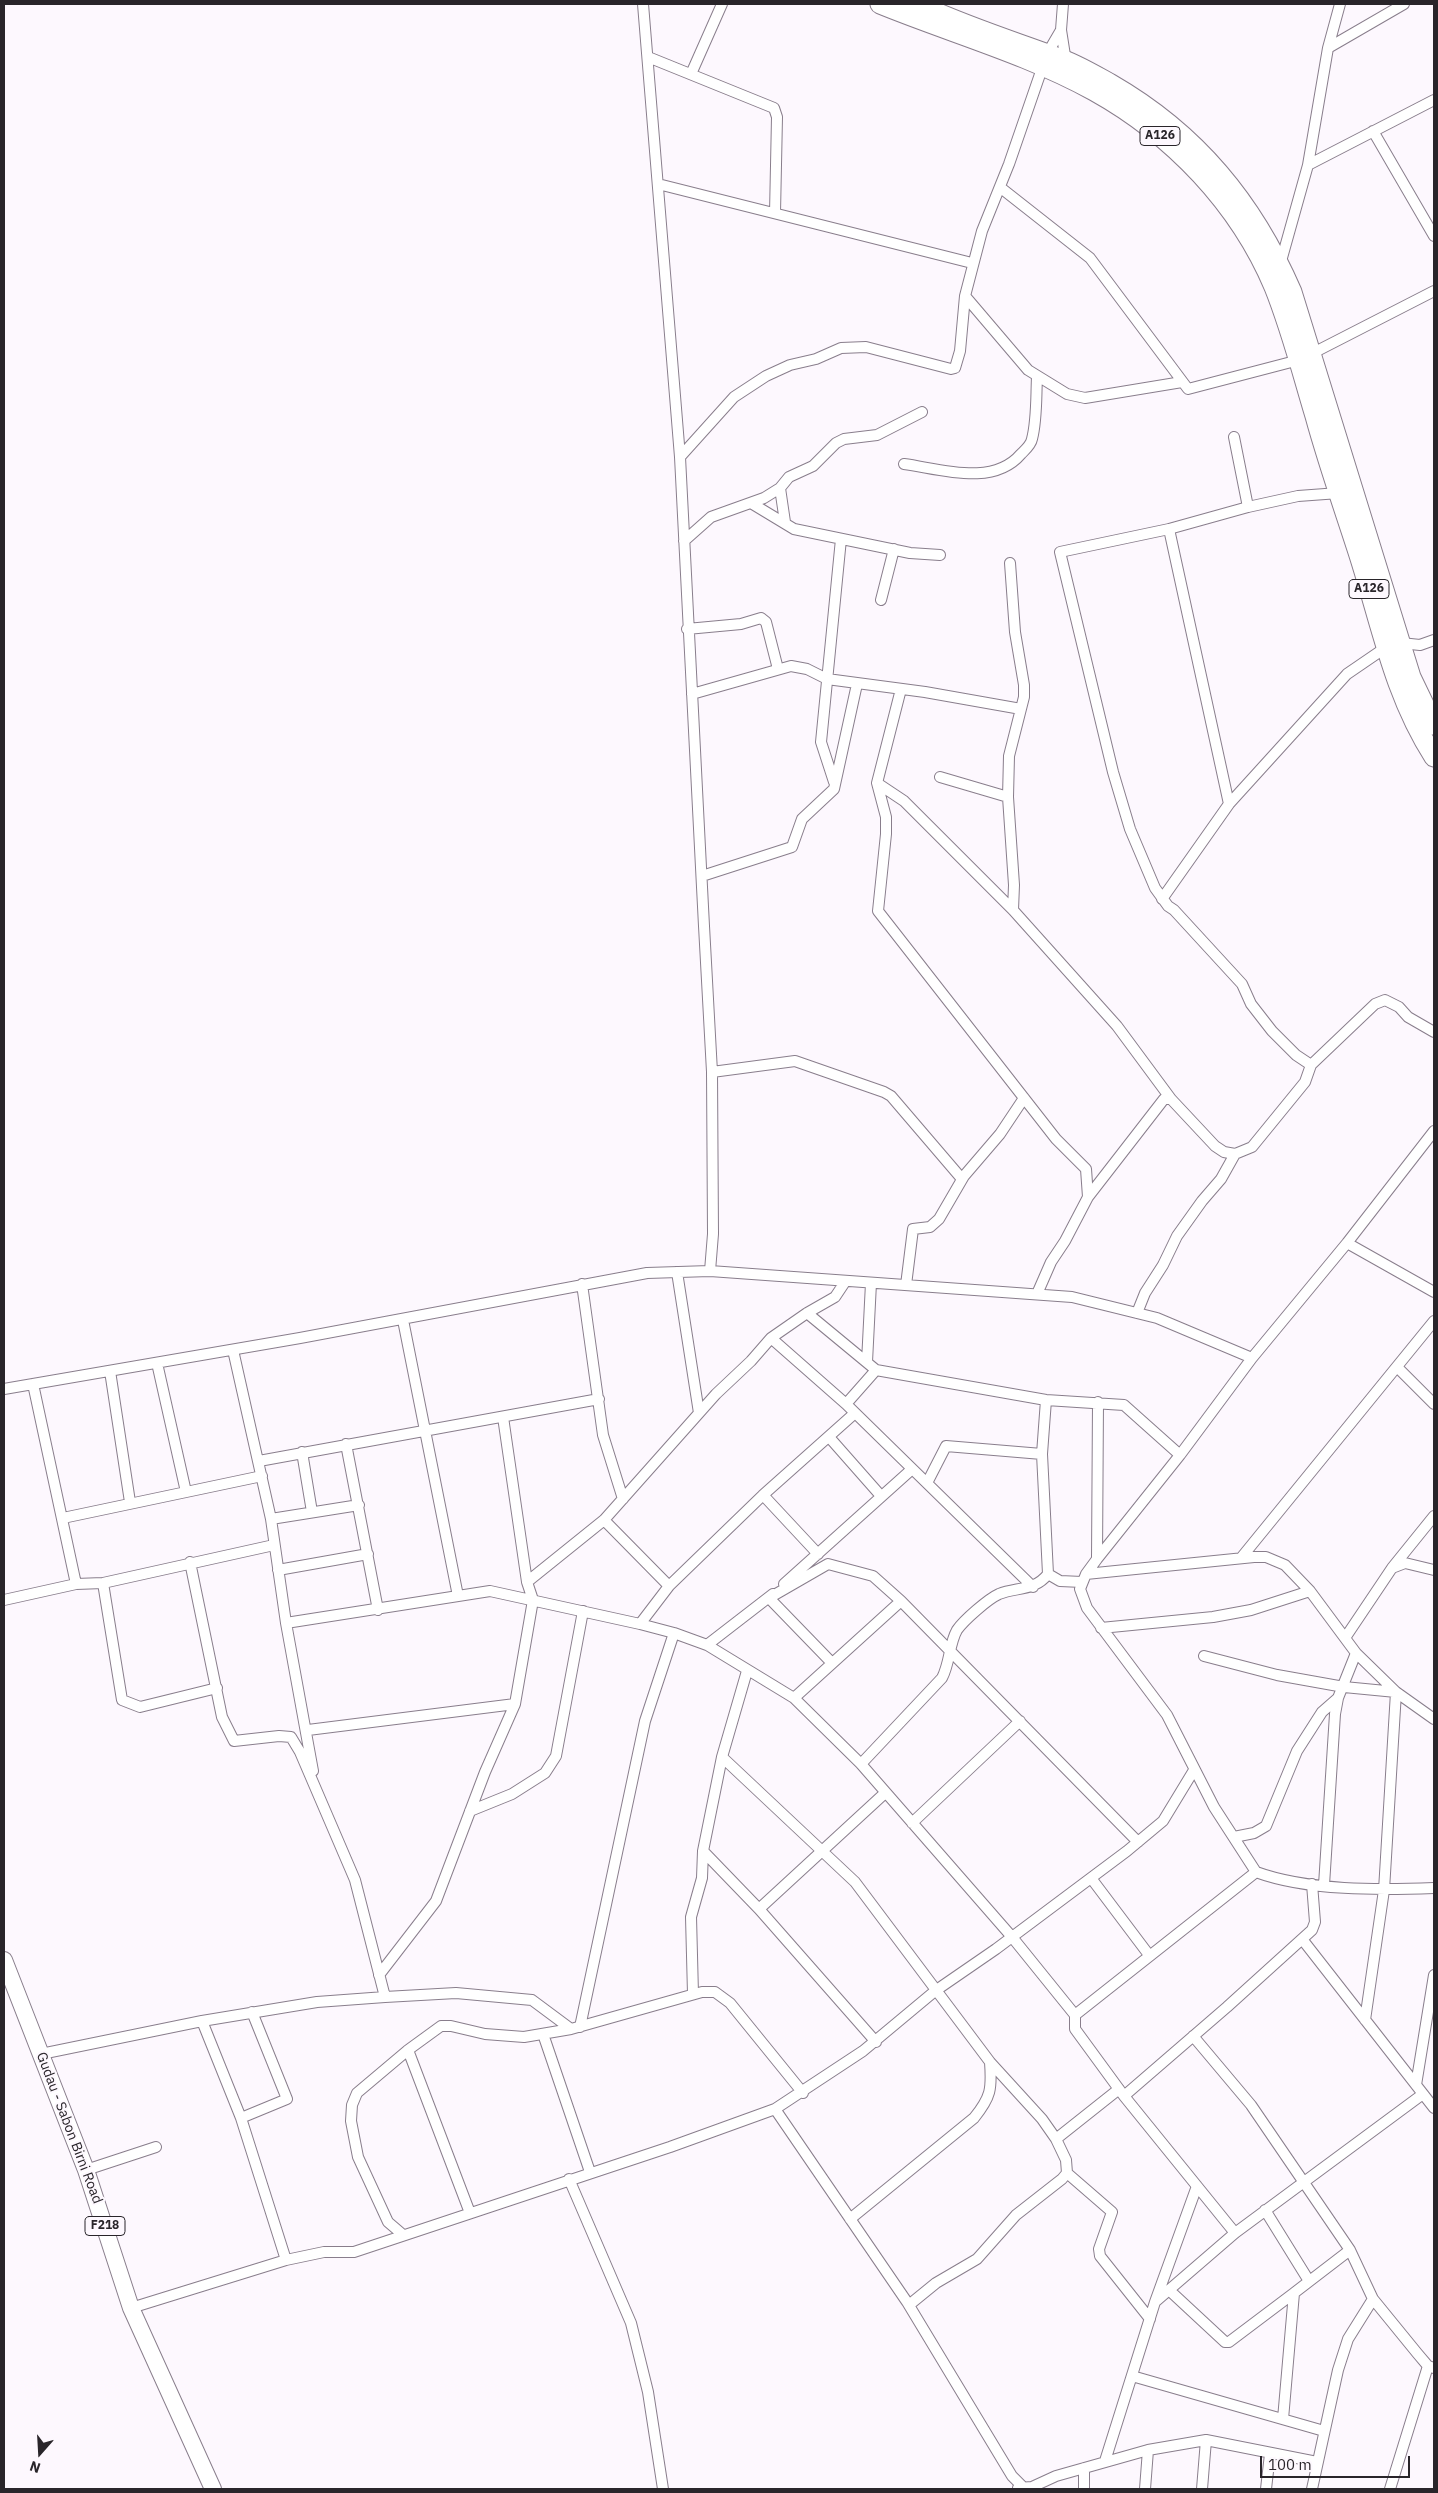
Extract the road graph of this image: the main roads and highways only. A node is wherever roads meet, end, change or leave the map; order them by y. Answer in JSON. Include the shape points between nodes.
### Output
{"nodes":[{"id":1,"x":880,"y":4,"type":"edge"},
{"id":2,"x":926,"y":6,"type":"edge"},
{"id":3,"x":1045,"y":60,"type":"junction"},
{"id":4,"x":1063,"y":68,"type":"junction"},
{"id":5,"x":1306,"y":357,"type":"junction"},
{"id":6,"x":1320,"y":406,"type":"junction"},
{"id":7,"x":1393,"y":645,"type":"junction"},
{"id":8,"x":1400,"y":666,"type":"junction"},
{"id":9,"x":1434,"y":725,"type":"edge"},
{"id":10,"x":1434,"y":756,"type":"edge"},
{"id":11,"x":4,"y":1960,"type":"edge"},
{"id":12,"x":213,"y":2489,"type":"edge"}],
"edges":[{"from":1,"to":3,"type":"highway","number":"A126"},
{"from":2,"to":3,"type":"highway","number":"A126"},
{"from":3,"to":4,"type":"highway","number":"A126"},
{"from":4,"to":5,"type":"highway","number":"A126","via":[[1146,125],[1193,165],[1213,188],[1261,261]]},
{"from":4,"to":5,"type":"highway","number":"A126","via":[[1126,92],[1196,146],[1232,186],[1280,265],[1295,300]]},
{"from":5,"to":6,"type":"highway","number":"A126"},
{"from":6,"to":7,"type":"highway","number":"A126"},
{"from":6,"to":7,"type":"highway","number":"A126","via":[[1339,493]]},
{"from":7,"to":8,"type":"highway","number":"A126"},
{"from":8,"to":9,"type":"highway","number":"A126"},
{"from":8,"to":10,"type":"highway","number":"A126","via":[[1412,717]]},
{"from":11,"to":12,"type":"main road","name":"Gudau - Sabon Birni Road","number":"F218","via":[[86,2170],[131,2308]]}]}
